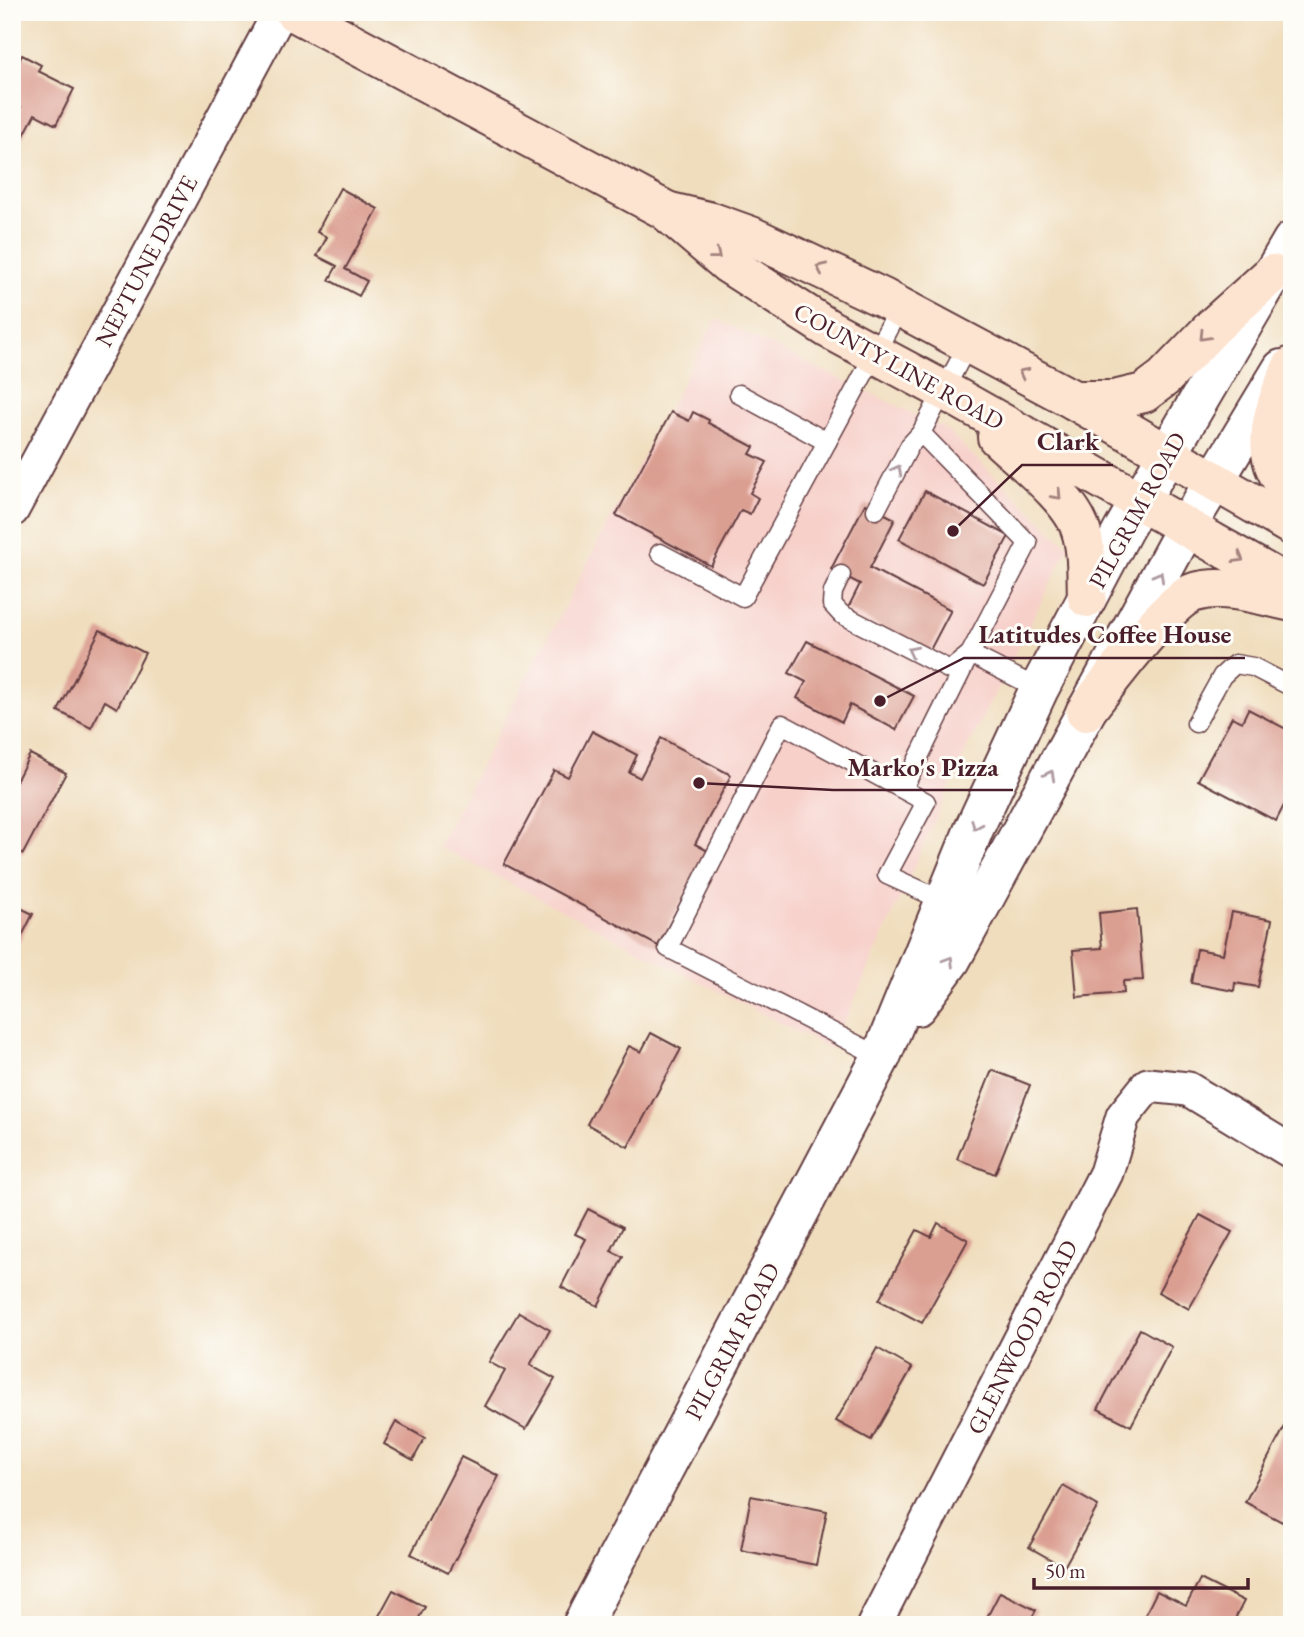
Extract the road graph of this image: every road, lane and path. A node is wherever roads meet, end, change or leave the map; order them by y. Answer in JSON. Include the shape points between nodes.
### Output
{"nodes":[{"id":1,"x":280,"y":12,"type":"edge"},
{"id":2,"x":294,"y":12,"type":"edge"},
{"id":3,"x":664,"y":210,"type":"junction"},
{"id":4,"x":1292,"y":241,"type":"edge"},
{"id":5,"x":1272,"y":274,"type":"junction"},
{"id":6,"x":900,"y":307,"type":"junction"},
{"id":7,"x":968,"y":344,"type":"junction"},
{"id":8,"x":1292,"y":353,"type":"edge"},
{"id":9,"x":874,"y":355,"type":"junction"},
{"id":10,"x":1292,"y":366,"type":"edge"},
{"id":11,"x":949,"y":393,"type":"junction"},
{"id":12,"x":739,"y":394,"type":"dead end"},
{"id":13,"x":1074,"y":400,"type":"junction"},
{"id":14,"x":921,"y":433,"type":"junction"},
{"id":15,"x":827,"y":442,"type":"junction"},
{"id":16,"x":1168,"y":453,"type":"junction"},
{"id":17,"x":1214,"y":481,"type":"junction"},
{"id":18,"x":1292,"y":496,"type":"edge"},
{"id":19,"x":1140,"y":502,"type":"junction"},
{"id":20,"x":12,"y":510,"type":"edge"},
{"id":21,"x":876,"y":510,"type":"dead end"},
{"id":22,"x":1292,"y":526,"type":"edge"},
{"id":23,"x":1185,"y":528,"type":"junction"},
{"id":24,"x":660,"y":552,"type":"dead end"},
{"id":25,"x":841,"y":575,"type":"dead end"},
{"id":26,"x":1292,"y":587,"type":"edge"},
{"id":27,"x":1087,"y":598,"type":"junction"},
{"id":28,"x":1292,"y":603,"type":"edge"},
{"id":29,"x":970,"y":654,"type":"junction"},
{"id":30,"x":1292,"y":687,"type":"edge"},
{"id":31,"x":1039,"y":689,"type":"junction"},
{"id":32,"x":1085,"y":712,"type":"junction"},
{"id":33,"x":1196,"y":723,"type":"dead end"},
{"id":34,"x":903,"y":789,"type":"junction"},
{"id":35,"x":944,"y":901,"type":"junction"},
{"id":36,"x":881,"y":1057,"type":"junction"},
{"id":37,"x":1292,"y":1152,"type":"edge"},
{"id":38,"x":582,"y":1625,"type":"edge"},
{"id":39,"x":874,"y":1625,"type":"edge"}],
"edges":[{"from":1,"to":20,"type":"street","name":"NEPTUNE DRIVE"},
{"from":2,"to":3,"type":"main road","name":"COUNTY LINE ROAD"},
{"from":6,"to":3,"type":"main road","name":"COUNTY LINE ROAD","one_way":true,"via":[[751,236]]},
{"from":3,"to":9,"type":"main road","name":"COUNTY LINE ROAD","one_way":true,"via":[[728,264]]},
{"from":4,"to":5,"type":"street","name":"PILGRIM ROAD"},
{"from":5,"to":13,"type":"main road","one_way":true,"via":[[1144,393],[1114,400]]},
{"from":5,"to":16,"type":"street","name":"PILGRIM ROAD"},
{"from":6,"to":7,"type":"main road","name":"COUNTY LINE ROAD"},
{"from":6,"to":9,"type":"lane"},
{"from":7,"to":11,"type":"lane"},
{"from":13,"to":7,"type":"main road","name":"COUNTY LINE ROAD","one_way":true},
{"from":8,"to":17,"type":"street","name":"PILGRIM ROAD"},
{"from":9,"to":11,"type":"main road","name":"COUNTY LINE ROAD"},
{"from":9,"to":15,"type":"lane"},
{"from":10,"to":18,"type":"main road","via":[[1280,391],[1270,438],[1273,463]]},
{"from":11,"to":14,"type":"lane"},
{"from":11,"to":19,"type":"main road","name":"COUNTY LINE ROAD"},
{"from":11,"to":27,"type":"main road","one_way":true,"via":[[1073,514],[1084,544]]},
{"from":12,"to":15,"type":"lane"},
{"from":13,"to":16,"type":"main road","name":"COUNTY LINE ROAD"},
{"from":21,"to":14,"type":"lane","one_way":true},
{"from":14,"to":29,"type":"lane","via":[[1028,543]]},
{"from":15,"to":24,"type":"lane","via":[[743,597]]},
{"from":16,"to":17,"type":"main road","name":"COUNTY LINE ROAD"},
{"from":16,"to":19,"type":"street","name":"PILGRIM ROAD"},
{"from":17,"to":22,"type":"main road","name":"COUNTY LINE ROAD"},
{"from":17,"to":23,"type":"street","name":"PILGRIM ROAD"},
{"from":19,"to":23,"type":"main road","name":"COUNTY LINE ROAD"},
{"from":19,"to":27,"type":"street","name":"PILGRIM ROAD"},
{"from":23,"to":26,"type":"main road","name":"COUNTY LINE ROAD","one_way":true},
{"from":32,"to":23,"type":"street","name":"PILGRIM ROAD","one_way":true},
{"from":29,"to":25,"type":"lane","one_way":true,"via":[[950,670],[841,614],[832,604]]},
{"from":27,"to":31,"type":"street","name":"PILGRIM ROAD"},
{"from":28,"to":32,"type":"main road","via":[[1225,590],[1189,594],[1156,625]]},
{"from":29,"to":31,"type":"lane"},
{"from":29,"to":34,"type":"lane"},
{"from":30,"to":33,"type":"lane","via":[[1253,667],[1235,664],[1222,676]]},
{"from":31,"to":32,"type":"street"},
{"from":31,"to":35,"type":"street","name":"PILGRIM ROAD","one_way":true},
{"from":36,"to":32,"type":"street","name":"PILGRIM ROAD","one_way":true,"via":[[951,960]]},
{"from":34,"to":35,"type":"lane","via":[[926,802],[887,875]]},
{"from":34,"to":36,"type":"lane","via":[[782,724],[668,948]]},
{"from":35,"to":36,"type":"street","name":"PILGRIM ROAD"},
{"from":36,"to":38,"type":"street","name":"PILGRIM ROAD"},
{"from":37,"to":39,"type":"street","name":"GLENWOOD ROAD","via":[[1188,1089],[1148,1085],[1123,1116],[1106,1173]]}]}
